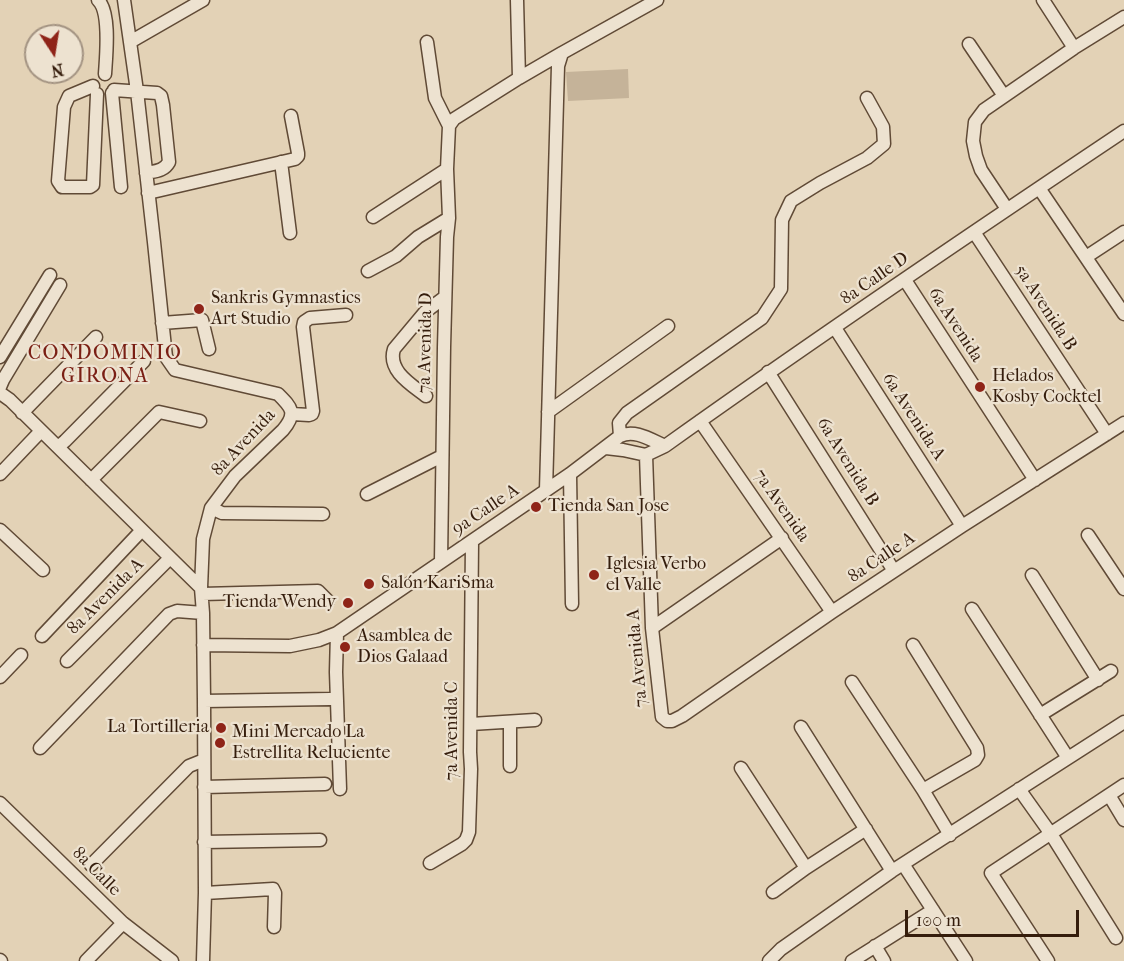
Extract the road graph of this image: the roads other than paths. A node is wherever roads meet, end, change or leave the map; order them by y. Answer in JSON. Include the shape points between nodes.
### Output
{"nodes":[{"id":1,"x":98,"y":0,"type":"edge"},
{"id":2,"x":124,"y":0,"type":"edge"},
{"id":3,"x":517,"y":0,"type":"edge"},
{"id":4,"x":657,"y":0,"type":"edge"},
{"id":5,"x":1043,"y":0,"type":"edge"},
{"id":6,"x":195,"y":2,"type":"edge"},
{"id":7,"x":1124,"y":17,"type":"edge"},
{"id":8,"x":130,"y":42,"type":"junction"},
{"id":9,"x":427,"y":42,"type":"dead end"},
{"id":10,"x":969,"y":44,"type":"dead end"},
{"id":11,"x":1074,"y":48,"type":"junction"},
{"id":12,"x":562,"y":53,"type":"junction"},
{"id":13,"x":105,"y":74,"type":"junction"},
{"id":14,"x":519,"y":78,"type":"junction"},
{"id":15,"x":95,"y":90,"type":"junction"},
{"id":16,"x":113,"y":91,"type":"junction"},
{"id":17,"x":137,"y":91,"type":"junction"},
{"id":18,"x":1004,"y":96,"type":"junction"},
{"id":19,"x":867,"y":99,"type":"dead end"},
{"id":20,"x":291,"y":116,"type":"dead end"},
{"id":21,"x":449,"y":126,"type":"junction"},
{"id":22,"x":1124,"y":131,"type":"edge"},
{"id":23,"x":280,"y":162,"type":"junction"},
{"id":24,"x":447,"y":169,"type":"junction"},
{"id":25,"x":146,"y":173,"type":"junction"},
{"id":26,"x":121,"y":187,"type":"dead end"},
{"id":27,"x":1039,"y":188,"type":"junction"},
{"id":28,"x":148,"y":194,"type":"junction"},
{"id":29,"x":1007,"y":209,"type":"junction"},
{"id":30,"x":373,"y":217,"type":"dead end"},
{"id":31,"x":449,"y":218,"type":"junction"},
{"id":32,"x":974,"y":232,"type":"junction"},
{"id":33,"x":1124,"y":232,"type":"edge"},
{"id":34,"x":290,"y":233,"type":"dead end"},
{"id":35,"x":1086,"y":257,"type":"junction"},
{"id":36,"x":368,"y":271,"type":"dead end"},
{"id":37,"x":50,"y":275,"type":"dead end"},
{"id":38,"x":905,"y":280,"type":"junction"},
{"id":39,"x":60,"y":285,"type":"dead end"},
{"id":40,"x":445,"y":297,"type":"junction"},
{"id":41,"x":1124,"y":314,"type":"edge"},
{"id":42,"x":346,"y":315,"type":"dead end"},
{"id":43,"x":162,"y":323,"type":"junction"},
{"id":44,"x":668,"y":326,"type":"dead end"},
{"id":45,"x":835,"y":328,"type":"junction"},
{"id":46,"x":96,"y":337,"type":"dead end"},
{"id":47,"x":210,"y":349,"type":"dead end"},
{"id":48,"x":0,"y":357,"type":"edge"},
{"id":49,"x":144,"y":361,"type":"dead end"},
{"id":50,"x":768,"y":372,"type":"junction"},
{"id":51,"x":0,"y":387,"type":"edge"},
{"id":52,"x":0,"y":393,"type":"edge"},
{"id":53,"x":426,"y":396,"type":"dead end"},
{"id":54,"x":548,"y":412,"type":"junction"},
{"id":55,"x":22,"y":413,"type":"junction"},
{"id":56,"x":292,"y":414,"type":"junction"},
{"id":57,"x":200,"y":421,"type":"dead end"},
{"id":58,"x":700,"y":421,"type":"junction"},
{"id":59,"x":1124,"y":423,"type":"edge"},
{"id":60,"x":41,"y":431,"type":"junction"},
{"id":61,"x":1107,"y":434,"type":"junction"},
{"id":62,"x":620,"y":436,"type":"junction"},
{"id":63,"x":665,"y":446,"type":"junction"},
{"id":64,"x":58,"y":447,"type":"junction"},
{"id":65,"x":606,"y":448,"type":"junction"},
{"id":66,"x":646,"y":455,"type":"junction"},
{"id":67,"x":442,"y":456,"type":"junction"},
{"id":68,"x":0,"y":474,"type":"edge"},
{"id":69,"x":570,"y":474,"type":"junction"},
{"id":70,"x":92,"y":480,"type":"junction"},
{"id":71,"x":1035,"y":480,"type":"junction"},
{"id":72,"x":546,"y":490,"type":"junction"},
{"id":73,"x":367,"y":494,"type":"dead end"},
{"id":74,"x":211,"y":508,"type":"junction"},
{"id":75,"x":323,"y":514,"type":"dead end"},
{"id":76,"x":962,"y":526,"type":"junction"},
{"id":77,"x":0,"y":530,"type":"edge"},
{"id":78,"x":142,"y":530,"type":"junction"},
{"id":79,"x":1088,"y":535,"type":"dead end"},
{"id":80,"x":782,"y":538,"type":"junction"},
{"id":81,"x":472,"y":542,"type":"junction"},
{"id":82,"x":170,"y":558,"type":"junction"},
{"id":83,"x":441,"y":561,"type":"junction"},
{"id":84,"x":43,"y":570,"type":"dead end"},
{"id":85,"x":894,"y":571,"type":"junction"},
{"id":86,"x":1032,"y":575,"type":"dead end"},
{"id":87,"x":1124,"y":590,"type":"edge"},
{"id":88,"x":202,"y":591,"type":"junction"},
{"id":89,"x":328,"y":601,"type":"dead end"},
{"id":90,"x":572,"y":604,"type":"dead end"},
{"id":91,"x":972,"y":609,"type":"dead end"},
{"id":92,"x":832,"y":612,"type":"junction"},
{"id":93,"x":203,"y":613,"type":"junction"},
{"id":94,"x":652,"y":628,"type":"junction"},
{"id":95,"x":337,"y":633,"type":"junction"},
{"id":96,"x":42,"y":636,"type":"dead end"},
{"id":97,"x":203,"y":645,"type":"junction"},
{"id":98,"x":913,"y":645,"type":"dead end"},
{"id":99,"x":21,"y":655,"type":"dead end"},
{"id":100,"x":67,"y":661,"type":"dead end"},
{"id":101,"x":1112,"y":671,"type":"dead end"},
{"id":102,"x":0,"y":677,"type":"edge"},
{"id":103,"x":1098,"y":680,"type":"junction"},
{"id":104,"x":852,"y":682,"type":"dead end"},
{"id":105,"x":330,"y":699,"type":"dead end"},
{"id":106,"x":204,"y":700,"type":"junction"},
{"id":107,"x":1040,"y":716,"type":"junction"},
{"id":108,"x":662,"y":717,"type":"joint"},
{"id":109,"x":535,"y":720,"type":"dead end"},
{"id":110,"x":510,"y":722,"type":"junction"},
{"id":111,"x":1124,"y":722,"type":"edge"},
{"id":112,"x":471,"y":724,"type":"junction"},
{"id":113,"x":801,"y":727,"type":"dead end"},
{"id":114,"x":40,"y":748,"type":"dead end"},
{"id":115,"x":1068,"y":758,"type":"junction"},
{"id":116,"x":204,"y":760,"type":"junction"},
{"id":117,"x":510,"y":766,"type":"dead end"},
{"id":118,"x":741,"y":768,"type":"dead end"},
{"id":119,"x":325,"y":784,"type":"dead end"},
{"id":120,"x":1124,"y":785,"type":"edge"},
{"id":121,"x":204,"y":787,"type":"junction"},
{"id":122,"x":340,"y":789,"type":"dead end"},
{"id":123,"x":1019,"y":789,"type":"junction"},
{"id":124,"x":923,"y":790,"type":"junction"},
{"id":125,"x":1109,"y":795,"type":"junction"},
{"id":126,"x":0,"y":802,"type":"edge"},
{"id":127,"x":1124,"y":820,"type":"edge"},
{"id":128,"x":866,"y":829,"type":"junction"},
{"id":129,"x":1051,"y":834,"type":"junction"},
{"id":130,"x":950,"y":835,"type":"junction"},
{"id":131,"x":320,"y":840,"type":"dead end"},
{"id":132,"x":204,"y":842,"type":"junction"},
{"id":133,"x":430,"y":863,"type":"dead end"},
{"id":134,"x":91,"y":865,"type":"dead end"},
{"id":135,"x":806,"y":868,"type":"junction"},
{"id":136,"x":898,"y":868,"type":"junction"},
{"id":137,"x":205,"y":892,"type":"junction"},
{"id":138,"x":773,"y":892,"type":"dead end"},
{"id":139,"x":933,"y":910,"type":"junction"},
{"id":140,"x":123,"y":923,"type":"junction"},
{"id":141,"x":274,"y":927,"type":"dead end"},
{"id":142,"x":1116,"y":938,"type":"dead end"},
{"id":143,"x":875,"y":946,"type":"junction"},
{"id":144,"x":86,"y":961,"type":"edge"},
{"id":145,"x":172,"y":961,"type":"edge"},
{"id":146,"x":204,"y":961,"type":"edge"},
{"id":147,"x":769,"y":961,"type":"edge"},
{"id":148,"x":852,"y":961,"type":"edge"},
{"id":149,"x":884,"y":961,"type":"edge"},
{"id":150,"x":966,"y":961,"type":"edge"},
{"id":151,"x":1048,"y":961,"type":"edge"}],
"edges":[{"from":1,"to":13,"type":"street","via":[[103,4],[107,35]]},
{"from":2,"to":8,"type":"street","name":"8a Avenida"},
{"from":3,"to":14,"type":"street"},
{"from":4,"to":12,"type":"street"},
{"from":5,"to":11,"type":"street"},
{"from":6,"to":8,"type":"street"},
{"from":7,"to":11,"type":"street"},
{"from":8,"to":17,"type":"street","name":"8a Avenida"},
{"from":9,"to":21,"type":"street","via":[[435,98]]},
{"from":10,"to":18,"type":"street"},
{"from":11,"to":18,"type":"street"},
{"from":12,"to":14,"type":"street"},
{"from":12,"to":54,"type":"street","via":[[558,66]]},
{"from":13,"to":15,"type":"street","via":[[95,78]]},
{"from":13,"to":16,"type":"street","via":[[113,80]]},
{"from":14,"to":21,"type":"street","via":[[454,118]]},
{"from":15,"to":15,"type":"street","via":[[69,96],[64,107],[58,181],[62,187],[93,185]]},
{"from":15,"to":16,"type":"street","via":[[106,96]]},
{"from":16,"to":17,"type":"street"},
{"from":16,"to":26,"type":"street"},
{"from":17,"to":25,"type":"street","name":"8a Avenida"},
{"from":17,"to":25,"type":"street","via":[[161,96],[165,115],[170,162],[162,170]]},
{"from":18,"to":29,"type":"street","via":[[975,122],[973,141],[981,170]]},
{"from":19,"to":62,"type":"street","name":"9a Calle A","via":[[883,128],[884,144],[867,158],[791,201],[782,220],[781,289],[762,318],[627,413],[619,423]]},
{"from":20,"to":23,"type":"street","via":[[298,156]]},
{"from":21,"to":24,"type":"street","name":"7a Avenida D"},
{"from":22,"to":27,"type":"street","name":"8a Calle D"},
{"from":23,"to":28,"type":"street"},
{"from":23,"to":34,"type":"street"},
{"from":24,"to":30,"type":"street"},
{"from":24,"to":31,"type":"street","name":"7a Avenida D"},
{"from":25,"to":28,"type":"street","name":"8a Avenida"},
{"from":27,"to":29,"type":"street","name":"8a Calle D"},
{"from":27,"to":35,"type":"street"},
{"from":28,"to":43,"type":"street","name":"8a Avenida"},
{"from":29,"to":32,"type":"street","name":"8a Calle D"},
{"from":31,"to":36,"type":"street"},
{"from":31,"to":40,"type":"street","name":"7a Avenida D"},
{"from":32,"to":38,"type":"street","name":"8a Calle D"},
{"from":32,"to":61,"type":"street","name":"5a Avenida B"},
{"from":33,"to":35,"type":"street"},
{"from":35,"to":41,"type":"street"},
{"from":37,"to":48,"type":"street"},
{"from":38,"to":45,"type":"street","name":"8a Calle D"},
{"from":38,"to":71,"type":"street","name":"6a Avenida"},
{"from":39,"to":51,"type":"street"},
{"from":40,"to":53,"type":"street","via":[[425,312],[392,355],[398,374]]},
{"from":40,"to":67,"type":"street","name":"7a Avenida D"},
{"from":42,"to":56,"type":"street","via":[[304,322],[313,411],[309,415]]},
{"from":43,"to":47,"type":"street","via":[[202,320]]},
{"from":43,"to":56,"type":"street","name":"8a Avenida","via":[[166,357],[175,370],[278,394]]},
{"from":44,"to":54,"type":"street"},
{"from":45,"to":50,"type":"street","name":"8a Calle D"},
{"from":45,"to":76,"type":"street","name":"6a Avenida A"},
{"from":46,"to":55,"type":"street"},
{"from":49,"to":64,"type":"street"},
{"from":50,"to":58,"type":"street","name":"8a Calle D"},
{"from":50,"to":85,"type":"street","name":"6a Avenida B"},
{"from":52,"to":55,"type":"street"},
{"from":54,"to":72,"type":"street"},
{"from":55,"to":60,"type":"street"},
{"from":56,"to":74,"type":"street","name":"8a Avenida","via":[[290,422],[236,476]]},
{"from":57,"to":70,"type":"street","via":[[159,412]]},
{"from":58,"to":63,"type":"street","name":"8a Calle D"},
{"from":58,"to":80,"type":"street","name":"7a Avenida"},
{"from":59,"to":61,"type":"street","name":"8a Calle A"},
{"from":60,"to":64,"type":"street"},
{"from":60,"to":68,"type":"street"},
{"from":61,"to":71,"type":"street","name":"8a Calle A"},
{"from":62,"to":63,"type":"street","via":[[634,433]]},
{"from":62,"to":65,"type":"street","name":"9a Calle A"},
{"from":63,"to":66,"type":"street","name":"8a Calle D"},
{"from":64,"to":70,"type":"street"},
{"from":65,"to":66,"type":"street"},
{"from":65,"to":69,"type":"street","name":"9a Calle A"},
{"from":66,"to":94,"type":"street","name":"7a Avenida A"},
{"from":67,"to":73,"type":"street"},
{"from":67,"to":83,"type":"street","name":"7a Avenida D"},
{"from":69,"to":72,"type":"street","name":"9a Calle A"},
{"from":69,"to":90,"type":"street"},
{"from":70,"to":78,"type":"street"},
{"from":71,"to":76,"type":"street","name":"8a Calle A"},
{"from":72,"to":81,"type":"street","name":"9a Calle A"},
{"from":74,"to":75,"type":"street","via":[[222,513]]},
{"from":74,"to":88,"type":"street","name":"8a Avenida","via":[[203,539]]},
{"from":76,"to":85,"type":"street","name":"8a Calle A"},
{"from":77,"to":84,"type":"street"},
{"from":78,"to":82,"type":"street"},
{"from":78,"to":96,"type":"street"},
{"from":79,"to":87,"type":"street"},
{"from":80,"to":92,"type":"street","name":"7a Avenida"},
{"from":80,"to":94,"type":"street"},
{"from":81,"to":83,"type":"street","name":"9a Calle A"},
{"from":81,"to":112,"type":"street","name":"7a Avenida C"},
{"from":82,"to":88,"type":"street"},
{"from":82,"to":100,"type":"street","name":"8a Avenida A"},
{"from":83,"to":95,"type":"street","name":"9a Calle A"},
{"from":85,"to":92,"type":"street","name":"8a Calle A"},
{"from":86,"to":103,"type":"street"},
{"from":88,"to":89,"type":"street","via":[[318,591]]},
{"from":88,"to":93,"type":"street","name":"8a Avenida"},
{"from":91,"to":107,"type":"street"},
{"from":92,"to":108,"type":"street","name":"8a Calle A","via":[[682,716],[672,721]]},
{"from":93,"to":97,"type":"street","name":"8a Avenida"},
{"from":93,"to":114,"type":"street","via":[[169,614]]},
{"from":94,"to":108,"type":"street","name":"7a Avenida A"},
{"from":95,"to":97,"type":"street","name":"9a Calle A","via":[[290,646]]},
{"from":95,"to":122,"type":"street"},
{"from":97,"to":106,"type":"street","name":"8a Avenida"},
{"from":98,"to":124,"type":"street","via":[[978,755]]},
{"from":99,"to":102,"type":"street"},
{"from":101,"to":103,"type":"street"},
{"from":103,"to":107,"type":"street"},
{"from":104,"to":124,"type":"street"},
{"from":105,"to":106,"type":"street"},
{"from":106,"to":116,"type":"street","name":"8a Avenida"},
{"from":107,"to":115,"type":"street"},
{"from":109,"to":110,"type":"street"},
{"from":110,"to":112,"type":"street"},
{"from":110,"to":117,"type":"street"},
{"from":111,"to":115,"type":"street"},
{"from":112,"to":133,"type":"street","name":"7a Avenida C","via":[[469,832],[466,840]]},
{"from":113,"to":128,"type":"street"},
{"from":115,"to":123,"type":"street"},
{"from":116,"to":121,"type":"street","name":"8a Avenida"},
{"from":116,"to":134,"type":"street","via":[[189,766]]},
{"from":118,"to":135,"type":"street"},
{"from":119,"to":121,"type":"street"},
{"from":120,"to":125,"type":"street"},
{"from":121,"to":132,"type":"street","name":"8a Avenida"},
{"from":123,"to":129,"type":"street"},
{"from":123,"to":130,"type":"street"},
{"from":124,"to":130,"type":"street"},
{"from":125,"to":127,"type":"street"},
{"from":125,"to":129,"type":"street"},
{"from":126,"to":140,"type":"street","name":"8a Calle"},
{"from":128,"to":135,"type":"street"},
{"from":128,"to":136,"type":"street"},
{"from":129,"to":142,"type":"street"},
{"from":129,"to":151,"type":"street","via":[[991,873]]},
{"from":130,"to":136,"type":"street"},
{"from":131,"to":132,"type":"street"},
{"from":132,"to":137,"type":"street","name":"8a Avenida"},
{"from":135,"to":138,"type":"street"},
{"from":136,"to":139,"type":"street"},
{"from":136,"to":147,"type":"street"},
{"from":137,"to":141,"type":"street","via":[[273,889]]},
{"from":137,"to":146,"type":"street","name":"8a Avenida"},
{"from":139,"to":143,"type":"street"},
{"from":139,"to":150,"type":"street"},
{"from":140,"to":144,"type":"street"},
{"from":140,"to":145,"type":"street","name":"8a Calle"},
{"from":143,"to":148,"type":"street"},
{"from":143,"to":149,"type":"street"}]}
